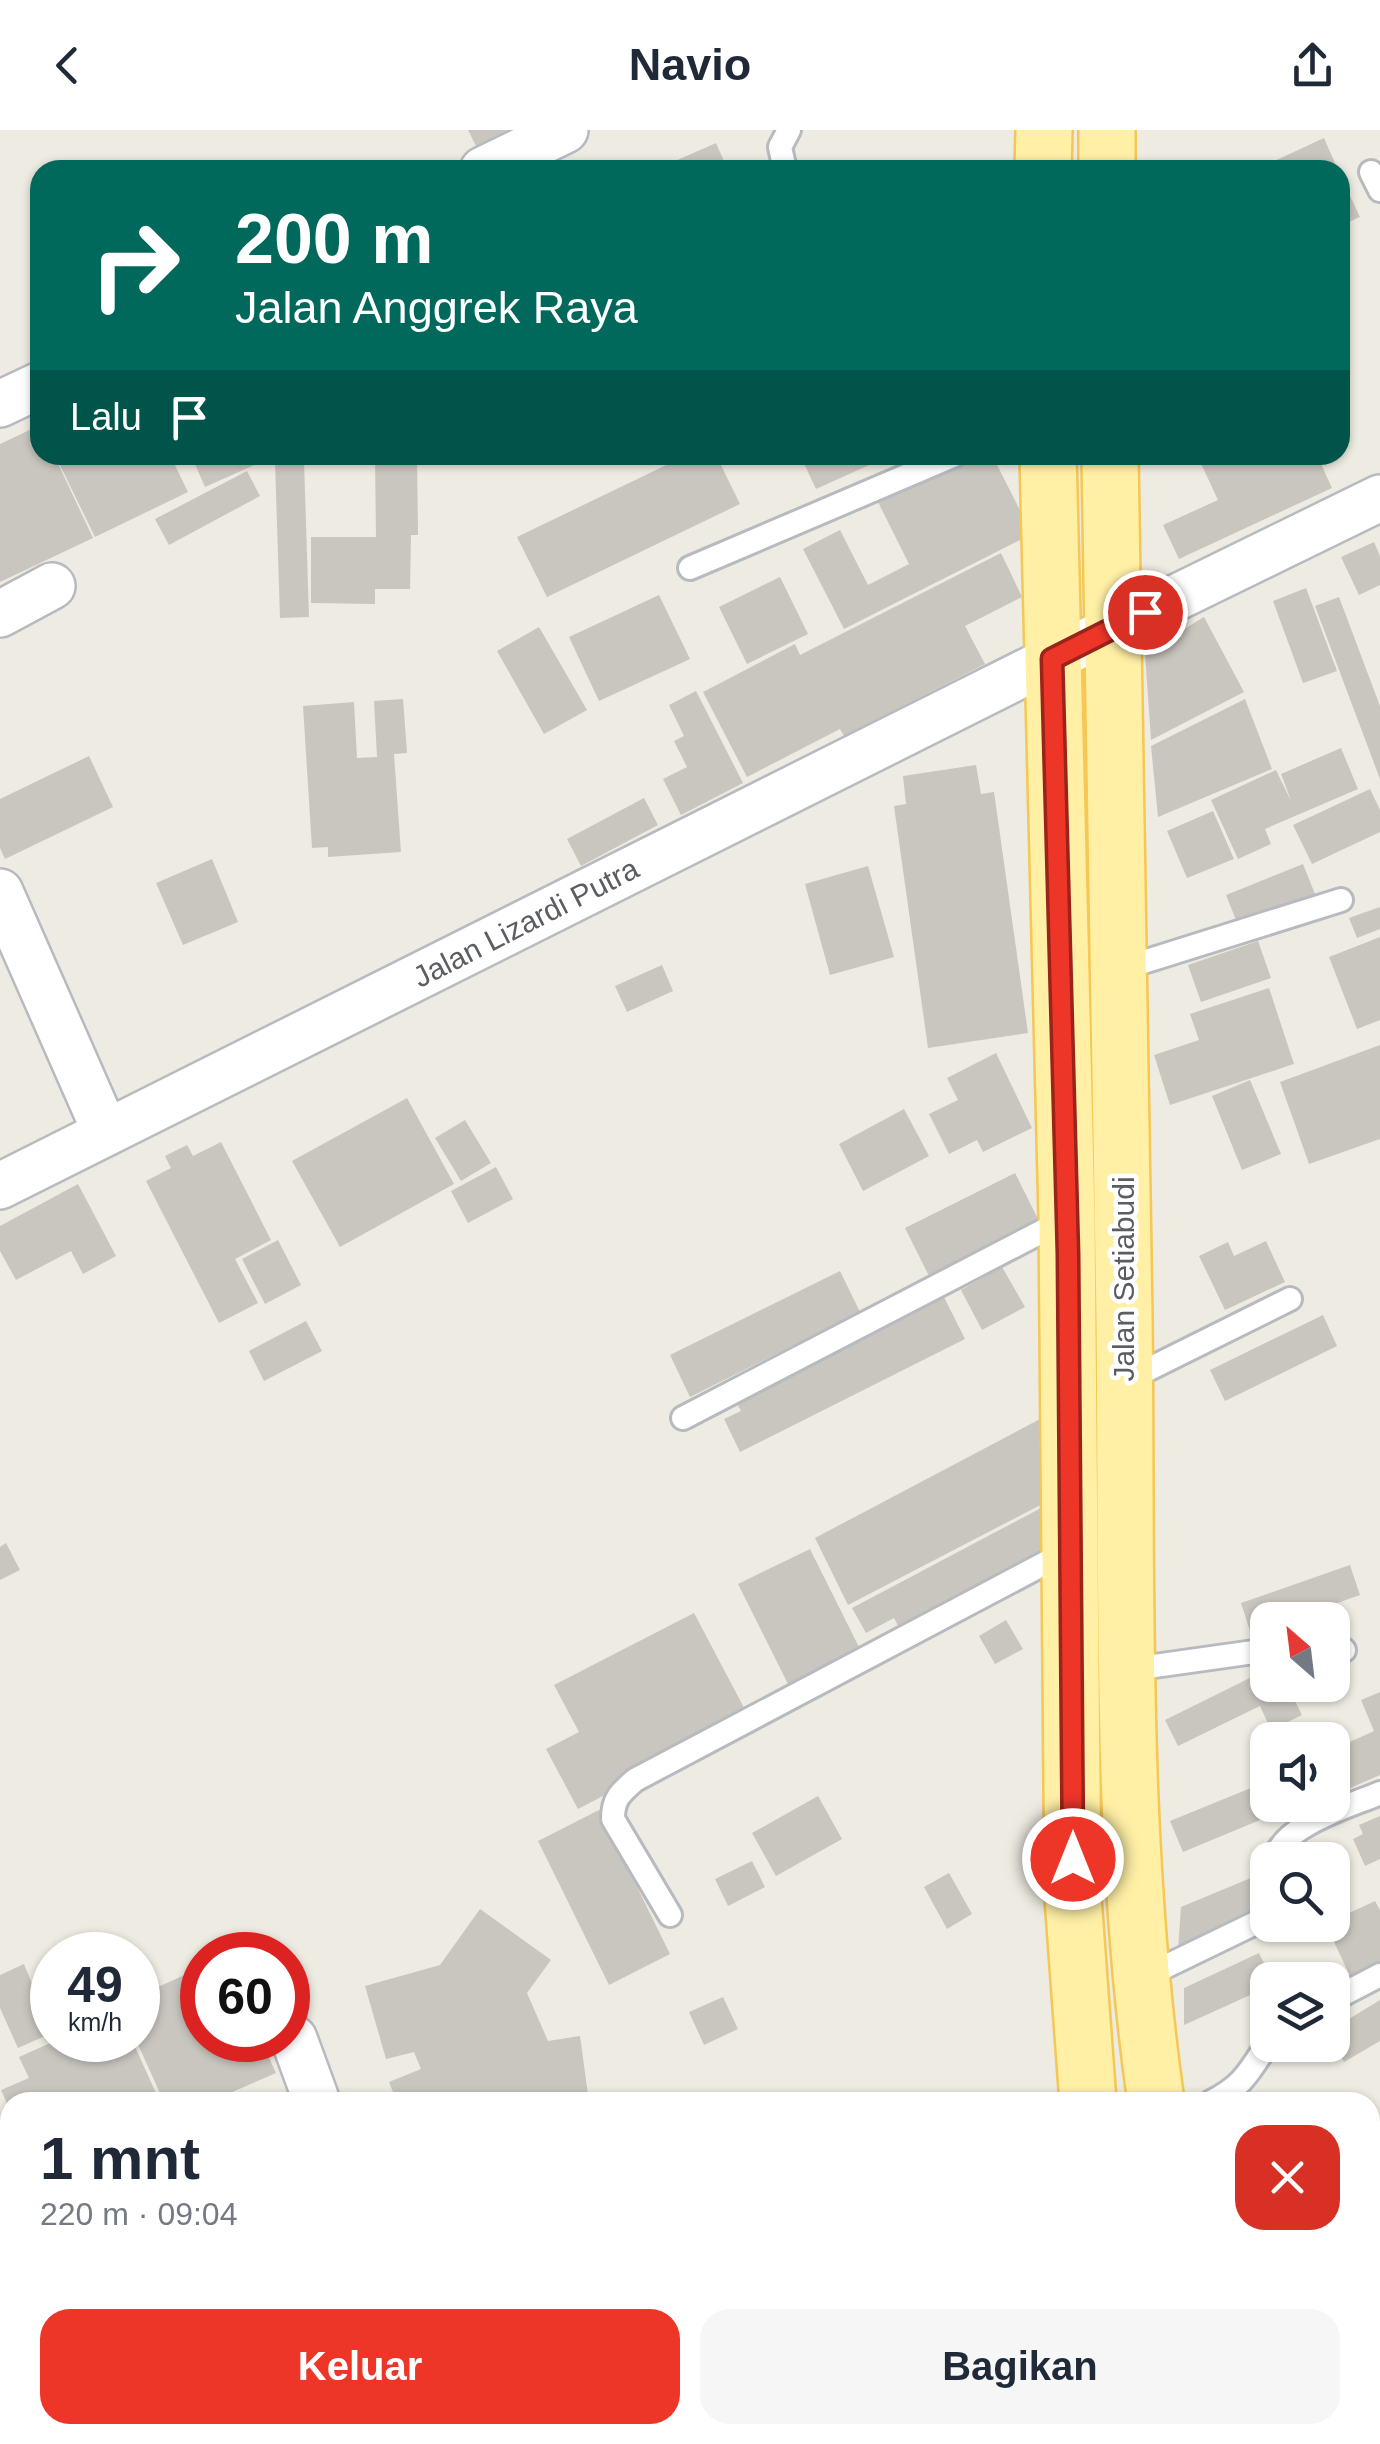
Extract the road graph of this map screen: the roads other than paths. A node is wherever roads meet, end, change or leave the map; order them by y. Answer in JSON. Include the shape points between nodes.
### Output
{"nodes":[{"id":1,"x":565,"y":130,"type":"edge"},
{"id":2,"x":789,"y":130,"type":"edge"},
{"id":3,"x":1044,"y":130,"type":"edge"},
{"id":4,"x":1107,"y":130,"type":"edge"},
{"id":5,"x":504,"y":160,"type":"edge"},
{"id":6,"x":783,"y":160,"type":"edge"},
{"id":7,"x":1044,"y":160,"type":"edge"},
{"id":8,"x":1107,"y":160,"type":"edge"},
{"id":9,"x":30,"y":390,"type":"edge"},
{"id":10,"x":0,"y":404,"type":"edge"},
{"id":11,"x":932,"y":465,"type":"edge"},
{"id":12,"x":1048,"y":465,"type":"edge"},
{"id":13,"x":1110,"y":465,"type":"edge"},
{"id":14,"x":1380,"y":498,"type":"edge"},
{"id":15,"x":690,"y":568,"type":"dead end"},
{"id":16,"x":52,"y":586,"type":"dead end"},
{"id":17,"x":0,"y":614,"type":"edge"},
{"id":18,"x":1112,"y":628,"type":"junction"},
{"id":19,"x":1052,"y":659,"type":"junction"},
{"id":20,"x":0,"y":892,"type":"edge"},
{"id":21,"x":1341,"y":900,"type":"dead end"},
{"id":22,"x":1122,"y":969,"type":"junction"},
{"id":23,"x":106,"y":1133,"type":"junction"},
{"id":24,"x":0,"y":1186,"type":"edge"},
{"id":25,"x":1067,"y":1218,"type":"junction"},
{"id":26,"x":1290,"y":1300,"type":"dead end"},
{"id":27,"x":1125,"y":1381,"type":"junction"},
{"id":28,"x":683,"y":1418,"type":"dead end"},
{"id":29,"x":1072,"y":1549,"type":"junction"},
{"id":30,"x":1250,"y":1653,"type":"edge"},
{"id":31,"x":1126,"y":1670,"type":"junction"},
{"id":32,"x":1380,"y":1793,"type":"edge"},
{"id":33,"x":1285,"y":1842,"type":"edge"},
{"id":34,"x":670,"y":1915,"type":"dead end"},
{"id":35,"x":1250,"y":1926,"type":"edge"},
{"id":36,"x":1380,"y":1975,"type":"edge"},
{"id":37,"x":1142,"y":1978,"type":"junction"},
{"id":38,"x":1350,"y":1991,"type":"edge"},
{"id":39,"x":303,"y":2062,"type":"edge"},
{"id":40,"x":1257,"y":2062,"type":"edge"},
{"id":41,"x":314,"y":2092,"type":"edge"},
{"id":42,"x":1087,"y":2092,"type":"edge"},
{"id":43,"x":1155,"y":2092,"type":"edge"},
{"id":44,"x":1232,"y":2092,"type":"edge"}],
"edges":[{"from":1,"to":5,"type":"street"},
{"from":2,"to":6,"type":"lane","via":[[780,147]]},
{"from":3,"to":7,"type":"main road"},
{"from":4,"to":8,"type":"main road"},
{"from":9,"to":10,"type":"street"},
{"from":11,"to":15,"type":"lane"},
{"from":12,"to":19,"type":"main road","name":"Jalan Setiabudi"},
{"from":13,"to":18,"type":"main road","name":"Jalan Setiabudi"},
{"from":14,"to":18,"type":"street","name":"Jalan Lizardi Putra"},
{"from":16,"to":17,"type":"street"},
{"from":18,"to":19,"type":"street","name":"Jalan Lizardi Putra"},
{"from":18,"to":22,"type":"main road","name":"Jalan Setiabudi"},
{"from":19,"to":23,"type":"street","name":"Jalan Lizardi Putra"},
{"from":19,"to":25,"type":"main road","name":"Jalan Setiabudi"},
{"from":20,"to":23,"type":"street"},
{"from":21,"to":22,"type":"lane"},
{"from":22,"to":27,"type":"main road","name":"Jalan Setiabudi"},
{"from":23,"to":24,"type":"street","name":"Jalan Lizardi Putra"},
{"from":25,"to":28,"type":"lane"},
{"from":25,"to":29,"type":"main road","name":"Jalan Setiabudi"},
{"from":26,"to":27,"type":"lane"},
{"from":27,"to":31,"type":"main road","name":"Jalan Setiabudi"},
{"from":29,"to":34,"type":"lane","via":[[618,1794],[613,1818]]},
{"from":29,"to":42,"type":"main road","name":"Jalan Setiabudi","via":[[1074,1898]]},
{"from":30,"to":31,"type":"lane"},
{"from":31,"to":37,"type":"main road","name":"Jalan Setiabudi"},
{"from":32,"to":33,"type":"lane"},
{"from":35,"to":37,"type":"lane"},
{"from":36,"to":38,"type":"lane"},
{"from":37,"to":43,"type":"main road","name":"Jalan Setiabudi"},
{"from":39,"to":41,"type":"street"},
{"from":40,"to":44,"type":"lane"}]}
